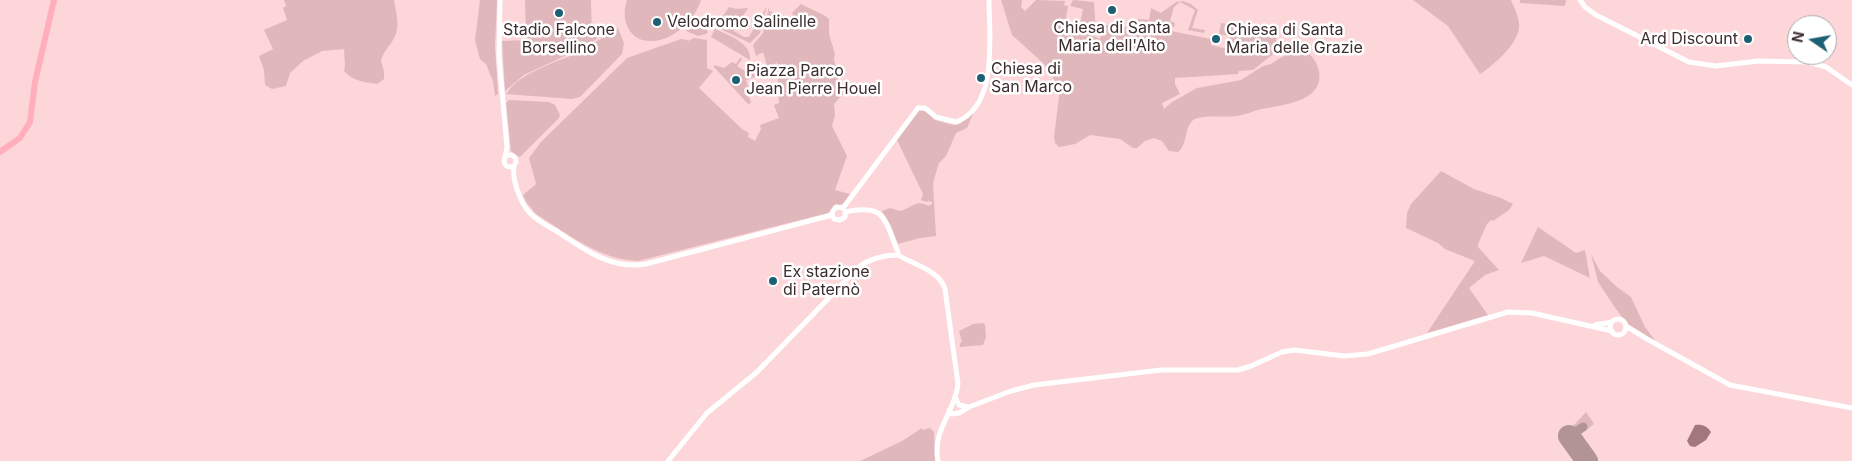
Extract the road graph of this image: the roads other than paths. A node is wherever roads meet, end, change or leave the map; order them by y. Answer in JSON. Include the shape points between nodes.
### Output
{"nodes":[{"id":1,"x":54,"y":0,"type":"edge"},
{"id":2,"x":500,"y":0,"type":"edge"},
{"id":3,"x":989,"y":0,"type":"edge"},
{"id":4,"x":1580,"y":0,"type":"edge"},
{"id":5,"x":1852,"y":85,"type":"edge"},
{"id":6,"x":0,"y":152,"type":"edge"},
{"id":7,"x":508,"y":156,"type":"junction"},
{"id":8,"x":512,"y":168,"type":"junction"},
{"id":9,"x":844,"y":210,"type":"junction"},
{"id":10,"x":832,"y":215,"type":"junction"},
{"id":11,"x":898,"y":255,"type":"junction"},
{"id":12,"x":1612,"y":322,"type":"junction"},
{"id":13,"x":1626,"y":326,"type":"junction"},
{"id":14,"x":1590,"y":327,"type":"junction"},
{"id":15,"x":1612,"y":331,"type":"junction"},
{"id":16,"x":1623,"y":333,"type":"junction"},
{"id":17,"x":1647,"y":339,"type":"junction"},
{"id":18,"x":955,"y":397,"type":"junction"},
{"id":19,"x":963,"y":407,"type":"junction"},
{"id":20,"x":970,"y":407,"type":"junction"},
{"id":21,"x":1852,"y":408,"type":"edge"},
{"id":22,"x":950,"y":409,"type":"junction"},
{"id":23,"x":958,"y":413,"type":"junction"},
{"id":24,"x":942,"y":426,"type":"junction"},
{"id":25,"x":668,"y":461,"type":"edge"},
{"id":26,"x":938,"y":461,"type":"edge"}],
"edges":[{"from":1,"to":6,"type":"main road","via":[[35,82],[30,122],[20,138]]},
{"from":2,"to":7,"type":"street","via":[[498,46]]},
{"from":3,"to":9,"type":"street","via":[[988,78],[974,108],[956,122],[918,108]]},
{"from":4,"to":5,"type":"street","via":[[1596,15],[1690,62],[1716,66],[1758,61],[1808,62],[1826,67]]},
{"from":7,"to":8,"type":"street","via":[[515,159]]},
{"from":7,"to":8,"type":"street","via":[[504,163]]},
{"from":8,"to":10,"type":"street","via":[[523,204],[533,216],[595,256],[628,265],[646,264]]},
{"from":9,"to":10,"type":"street","via":[[836,208]]},
{"from":9,"to":10,"type":"street","via":[[845,217],[840,220]]},
{"from":9,"to":11,"type":"street","via":[[861,208],[879,213]]},
{"from":11,"to":18,"type":"street","via":[[935,275],[943,284],[958,378]]},
{"from":11,"to":25,"type":"street","via":[[882,257],[861,266],[757,372],[707,413]]},
{"from":12,"to":13,"type":"street","via":[[1621,319]]},
{"from":12,"to":14,"type":"street"},
{"from":12,"to":15,"type":"street"},
{"from":13,"to":16,"type":"street"},
{"from":13,"to":17,"type":"street"},
{"from":14,"to":15,"type":"street"},
{"from":14,"to":20,"type":"street","via":[[1532,313],[1508,312],[1368,354],[1344,356],[1288,350],[1238,370],[1161,370],[1034,385]]},
{"from":15,"to":16,"type":"street"},
{"from":16,"to":17,"type":"street"},
{"from":17,"to":21,"type":"street","via":[[1730,385]]},
{"from":18,"to":19,"type":"street"},
{"from":18,"to":22,"type":"street"},
{"from":19,"to":20,"type":"street"},
{"from":19,"to":22,"type":"street"},
{"from":20,"to":23,"type":"street"},
{"from":22,"to":23,"type":"street","via":[[952,414]]},
{"from":22,"to":24,"type":"street"},
{"from":23,"to":24,"type":"street"},
{"from":24,"to":26,"type":"street","via":[[936,445]]}]}
